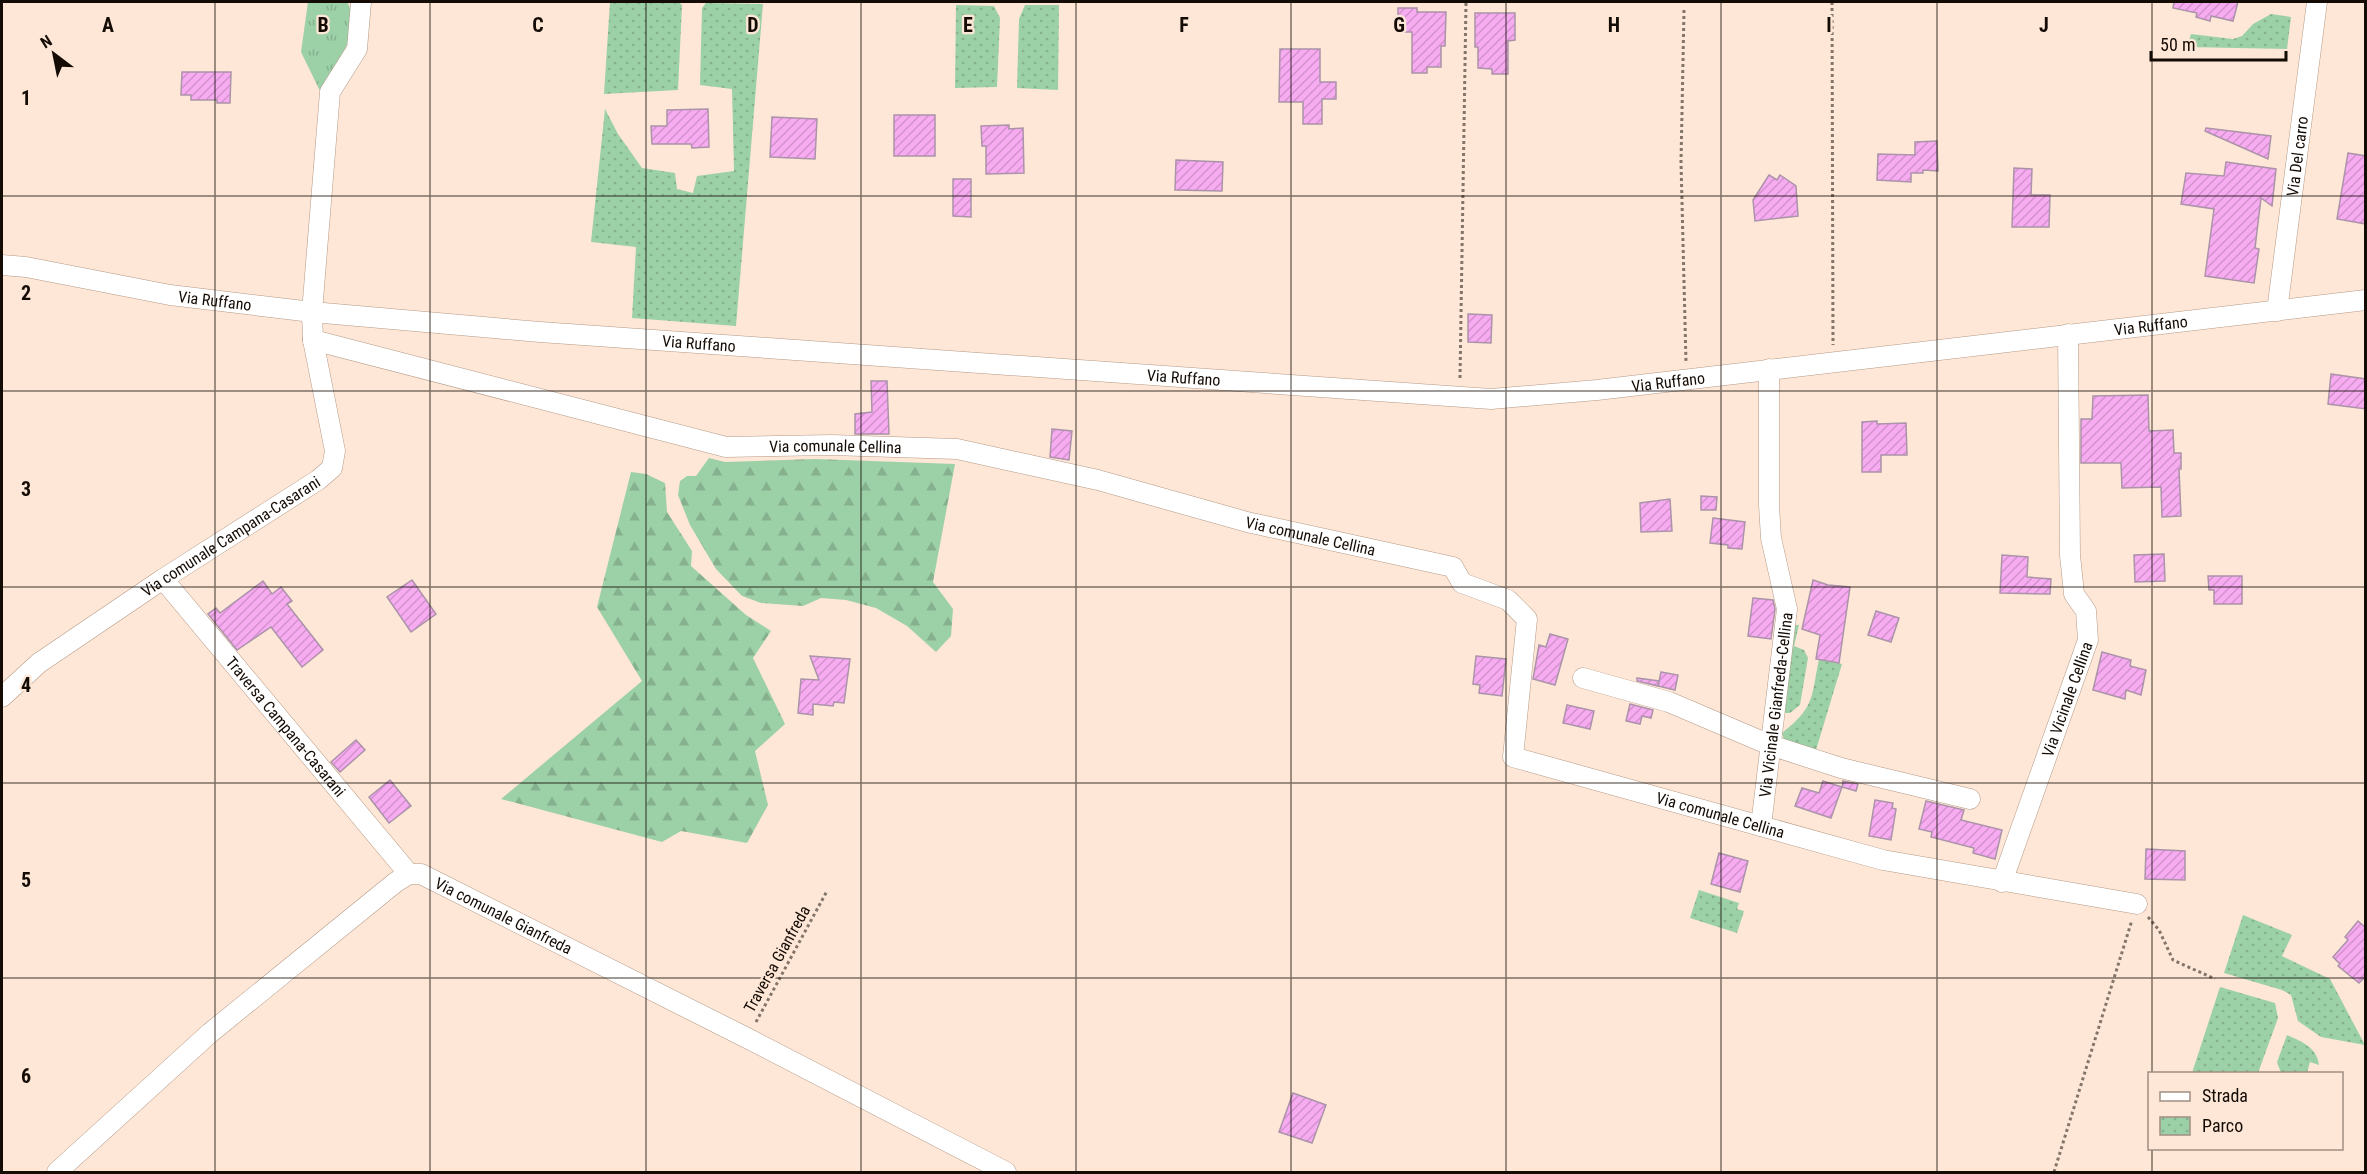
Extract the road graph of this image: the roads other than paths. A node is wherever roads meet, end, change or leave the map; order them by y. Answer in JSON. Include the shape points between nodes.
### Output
{"nodes":[{"id":1,"x":361,"y":2,"type":"edge"},
{"id":2,"x":2317,"y":2,"type":"edge"},
{"id":3,"x":2,"y":265,"type":"edge"},
{"id":4,"x":2366,"y":300,"type":"edge"},
{"id":5,"x":2277,"y":311,"type":"junction"},
{"id":6,"x":312,"y":312,"type":"junction"},
{"id":7,"x":2068,"y":334,"type":"junction"},
{"id":8,"x":313,"y":340,"type":"junction"},
{"id":9,"x":1768,"y":369,"type":"junction"},
{"id":10,"x":163,"y":579,"type":"junction"},
{"id":11,"x":1583,"y":678,"type":"dead end"},
{"id":12,"x":2,"y":697,"type":"edge"},
{"id":13,"x":1770,"y":745,"type":"junction"},
{"id":14,"x":1970,"y":799,"type":"dead end"},
{"id":15,"x":1761,"y":826,"type":"junction"},
{"id":16,"x":409,"y":874,"type":"junction"},
{"id":17,"x":2002,"y":882,"type":"junction"},
{"id":18,"x":2137,"y":904,"type":"road end"},
{"id":19,"x":57,"y":1173,"type":"edge"},
{"id":20,"x":1006,"y":1173,"type":"edge"}],
"edges":[{"from":1,"to":6,"type":"street","name":"Via comunale Campana-Casarani","via":[[357,49],[330,92]]},
{"from":2,"to":5,"type":"street","name":"Via Del carro"},
{"from":3,"to":6,"type":"street","name":"Via Ruffano","via":[[170,295]]},
{"from":4,"to":5,"type":"street","name":"Via Ruffano"},
{"from":5,"to":7,"type":"street","name":"Via Ruffano"},
{"from":6,"to":8,"type":"street","name":"Via comunale Campana-Casarani"},
{"from":6,"to":9,"type":"street","name":"Via Ruffano","via":[[564,334],[1460,398],[1491,399]]},
{"from":7,"to":9,"type":"street","name":"Via Ruffano"},
{"from":7,"to":17,"type":"street","name":"Via Vicinale Cellina","via":[[2070,555],[2074,594],[2086,611],[2088,640]]},
{"from":8,"to":10,"type":"street","name":"Via comunale Campana-Casarani","via":[[335,452],[332,468]]},
{"from":8,"to":15,"type":"street","name":"Via comunale Cellina","via":[[726,447],[957,449],[1098,480],[1247,522],[1454,567],[1462,583],[1508,600],[1527,619],[1513,757]]},
{"from":9,"to":13,"type":"street","name":"Via Vicinale Gianfreda-Cellina","via":[[1771,538],[1787,609]]},
{"from":10,"to":12,"type":"street","name":"Via comunale Campana-Casarani","via":[[39,663]]},
{"from":10,"to":16,"type":"street","name":"Traversa Campana-Casarani"},
{"from":11,"to":13,"type":"street","via":[[1669,702]]},
{"from":13,"to":14,"type":"street","via":[[1841,768]]},
{"from":13,"to":15,"type":"street","name":"Via Vicinale Gianfreda-Cellina"},
{"from":15,"to":17,"type":"street","name":"Via comunale Cellina","via":[[1883,860]]},
{"from":16,"to":19,"type":"street","via":[[210,1033]]},
{"from":16,"to":20,"type":"street","name":"Via comunale Gianfreda","via":[[421,874]]},
{"from":17,"to":18,"type":"street","name":"Via comunale Cellina"}]}
